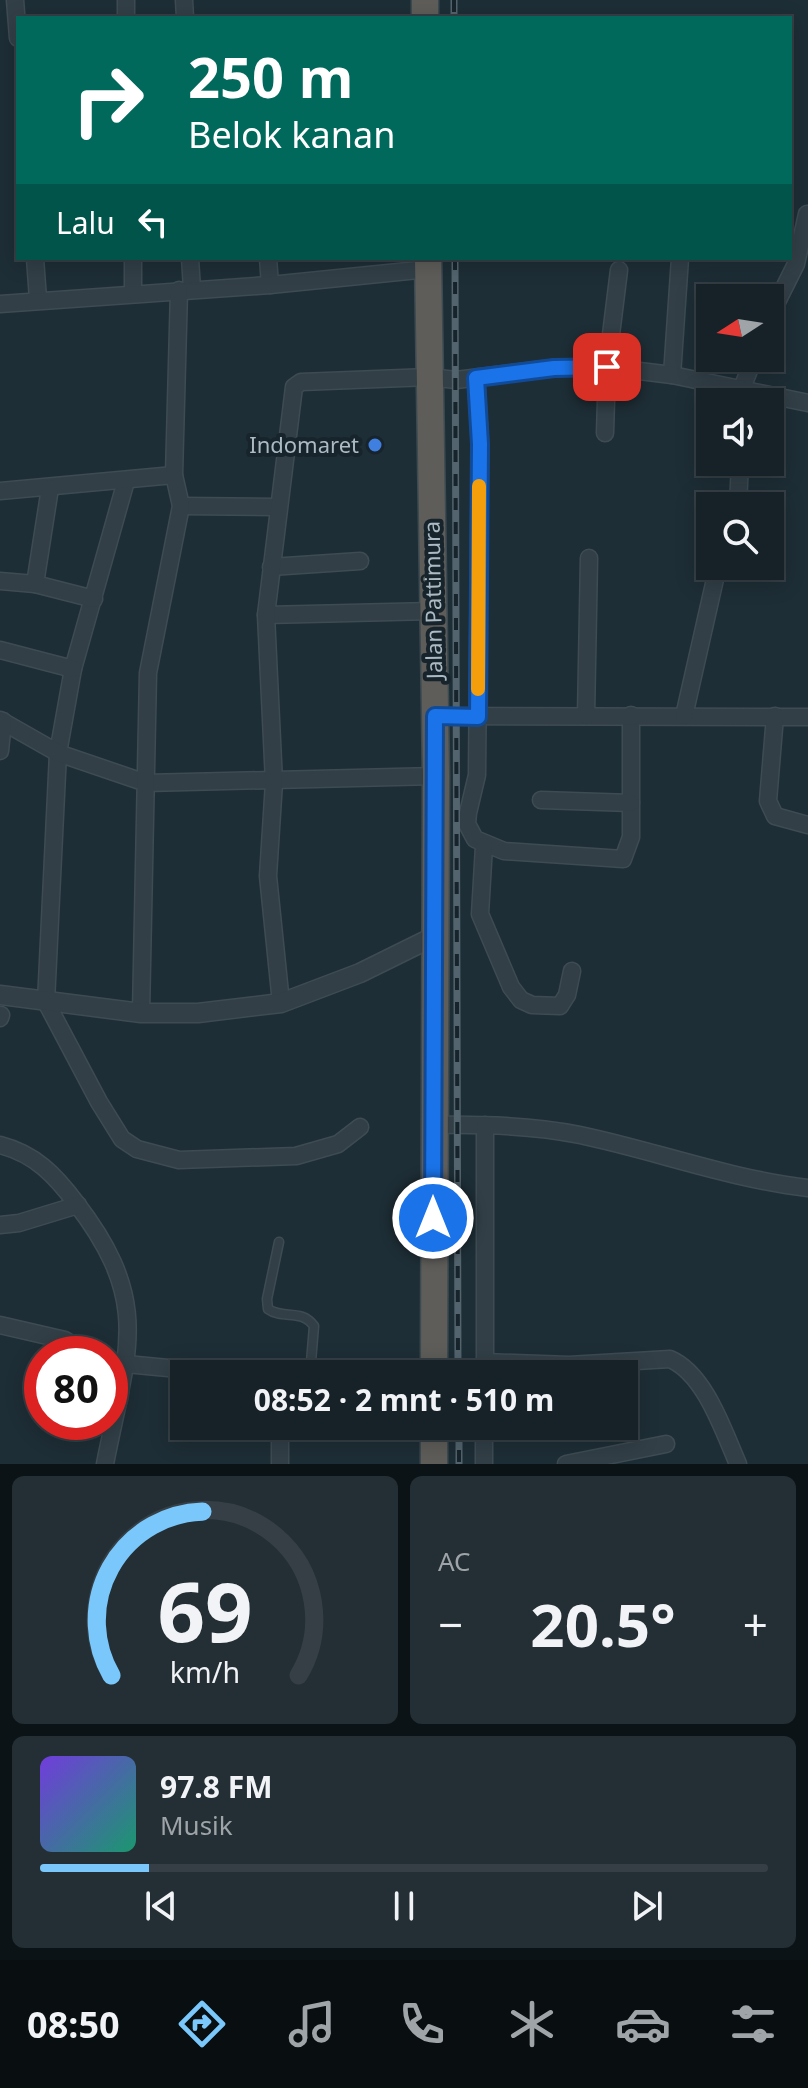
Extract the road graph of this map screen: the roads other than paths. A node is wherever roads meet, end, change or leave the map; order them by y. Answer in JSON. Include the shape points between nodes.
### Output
{"nodes":[{"id":1,"x":802,"y":213,"type":"edge"},
{"id":2,"x":35,"y":260,"type":"edge"},
{"id":3,"x":133,"y":260,"type":"edge"},
{"id":4,"x":190,"y":260,"type":"edge"},
{"id":5,"x":268,"y":260,"type":"edge"},
{"id":6,"x":680,"y":260,"type":"edge"},
{"id":7,"x":428,"y":263,"type":"edge"},
{"id":8,"x":619,"y":270,"type":"dead end"},
{"id":9,"x":270,"y":285,"type":"junction"},
{"id":10,"x":784,"y":288,"type":"edge"},
{"id":11,"x":185,"y":290,"type":"junction"},
{"id":12,"x":133,"y":293,"type":"junction"},
{"id":13,"x":38,"y":299,"type":"junction"},
{"id":14,"x":0,"y":304,"type":"edge"},
{"id":15,"x":607,"y":367,"type":"junction"},
{"id":16,"x":672,"y":375,"type":"junction"},
{"id":17,"x":429,"y":377,"type":"junction"},
{"id":18,"x":476,"y":378,"type":"junction"},
{"id":19,"x":718,"y":388,"type":"edge"},
{"id":20,"x":784,"y":400,"type":"edge"},
{"id":21,"x":808,"y":403,"type":"edge"},
{"id":22,"x":605,"y":433,"type":"dead end"},
{"id":23,"x":174,"y":475,"type":"junction"},
{"id":24,"x":126,"y":481,"type":"junction"},
{"id":25,"x":50,"y":488,"type":"junction"},
{"id":26,"x":0,"y":491,"type":"edge"},
{"id":27,"x":181,"y":506,"type":"junction"},
{"id":28,"x":277,"y":507,"type":"junction"},
{"id":29,"x":589,"y":558,"type":"dead end"},
{"id":30,"x":360,"y":561,"type":"dead end"},
{"id":31,"x":271,"y":567,"type":"junction"},
{"id":32,"x":715,"y":580,"type":"edge"},
{"id":33,"x":0,"y":581,"type":"edge"},
{"id":34,"x":35,"y":584,"type":"junction"},
{"id":35,"x":94,"y":599,"type":"junction"},
{"id":36,"x":433,"y":611,"type":"junction"},
{"id":37,"x":266,"y":615,"type":"junction"},
{"id":38,"x":0,"y":650,"type":"edge"},
{"id":39,"x":73,"y":669,"type":"junction"},
{"id":40,"x":631,"y":715,"type":"junction"},
{"id":41,"x":435,"y":716,"type":"junction"},
{"id":42,"x":586,"y":716,"type":"junction"},
{"id":43,"x":684,"y":716,"type":"junction"},
{"id":44,"x":775,"y":716,"type":"junction"},
{"id":45,"x":478,"y":717,"type":"junction"},
{"id":46,"x":808,"y":717,"type":"edge"},
{"id":47,"x":2,"y":720,"type":"edge"},
{"id":48,"x":0,"y":751,"type":"edge"},
{"id":49,"x":58,"y":753,"type":"junction"},
{"id":50,"x":436,"y":776,"type":"junction"},
{"id":51,"x":274,"y":782,"type":"junction"},
{"id":52,"x":146,"y":783,"type":"junction"},
{"id":53,"x":541,"y":800,"type":"dead end"},
{"id":54,"x":631,"y":803,"type":"junction"},
{"id":55,"x":808,"y":825,"type":"edge"},
{"id":56,"x":484,"y":846,"type":"junction"},
{"id":57,"x":435,"y":936,"type":"junction"},
{"id":58,"x":572,"y":971,"type":"dead end"},
{"id":59,"x":0,"y":995,"type":"edge"},
{"id":60,"x":46,"y":1002,"type":"junction"},
{"id":61,"x":281,"y":1003,"type":"junction"},
{"id":62,"x":141,"y":1013,"type":"junction"},
{"id":63,"x":432,"y":1125,"type":"junction"},
{"id":64,"x":485,"y":1125,"type":"junction"},
{"id":65,"x":360,"y":1127,"type":"dead end"},
{"id":66,"x":0,"y":1145,"type":"edge"},
{"id":67,"x":808,"y":1188,"type":"edge"},
{"id":68,"x":78,"y":1205,"type":"junction"},
{"id":69,"x":0,"y":1225,"type":"edge"},
{"id":70,"x":279,"y":1242,"type":"dead end"},
{"id":71,"x":0,"y":1325,"type":"edge"},
{"id":72,"x":51,"y":1336,"type":"edge"},
{"id":73,"x":126,"y":1336,"type":"edge"},
{"id":74,"x":311,"y":1360,"type":"edge"},
{"id":75,"x":434,"y":1360,"type":"edge"},
{"id":76,"x":485,"y":1360,"type":"edge"},
{"id":77,"x":638,"y":1361,"type":"edge"},
{"id":78,"x":128,"y":1370,"type":"edge"},
{"id":79,"x":170,"y":1372,"type":"edge"},
{"id":80,"x":109,"y":1440,"type":"edge"},
{"id":81,"x":280,"y":1440,"type":"edge"},
{"id":82,"x":434,"y":1440,"type":"edge"},
{"id":83,"x":484,"y":1440,"type":"edge"},
{"id":84,"x":666,"y":1444,"type":"dead end"},
{"id":85,"x":105,"y":1464,"type":"edge"},
{"id":86,"x":280,"y":1464,"type":"edge"},
{"id":87,"x":434,"y":1464,"type":"edge"},
{"id":88,"x":484,"y":1464,"type":"edge"},
{"id":89,"x":566,"y":1464,"type":"edge"},
{"id":90,"x":738,"y":1464,"type":"edge"}],
"edges":[{"from":1,"to":10,"type":"street","via":[[796,264]]},
{"from":2,"to":13,"type":"street"},
{"from":3,"to":12,"type":"street"},
{"from":4,"to":11,"type":"street"},
{"from":5,"to":9,"type":"street"},
{"from":6,"to":16,"type":"street"},
{"from":7,"to":9,"type":"street"},
{"from":7,"to":17,"type":"highway","name":"Jalan Pattimura"},
{"from":8,"to":15,"type":"street"},
{"from":9,"to":11,"type":"street"},
{"from":11,"to":12,"type":"street"},
{"from":11,"to":23,"type":"street"},
{"from":12,"to":13,"type":"street"},
{"from":13,"to":14,"type":"street"},
{"from":15,"to":16,"type":"street"},
{"from":15,"to":18,"type":"street"},
{"from":15,"to":22,"type":"street"},
{"from":16,"to":19,"type":"street"},
{"from":17,"to":18,"type":"street"},
{"from":17,"to":28,"type":"street","via":[[301,382],[294,387]]},
{"from":17,"to":36,"type":"highway","name":"Jalan Pattimura"},
{"from":18,"to":45,"type":"street"},
{"from":20,"to":21,"type":"street"},
{"from":23,"to":24,"type":"street"},
{"from":23,"to":27,"type":"street"},
{"from":24,"to":25,"type":"street"},
{"from":24,"to":35,"type":"street"},
{"from":25,"to":26,"type":"street"},
{"from":25,"to":34,"type":"street"},
{"from":27,"to":28,"type":"street"},
{"from":27,"to":52,"type":"street","via":[[152,642]]},
{"from":28,"to":31,"type":"street"},
{"from":29,"to":42,"type":"street"},
{"from":30,"to":31,"type":"street"},
{"from":31,"to":37,"type":"street"},
{"from":32,"to":43,"type":"street"},
{"from":33,"to":34,"type":"street"},
{"from":34,"to":35,"type":"street"},
{"from":35,"to":39,"type":"street"},
{"from":36,"to":37,"type":"street"},
{"from":36,"to":41,"type":"highway","name":"Jalan Pattimura"},
{"from":37,"to":51,"type":"street"},
{"from":38,"to":39,"type":"street"},
{"from":39,"to":49,"type":"street"},
{"from":40,"to":42,"type":"street"},
{"from":40,"to":43,"type":"street"},
{"from":40,"to":54,"type":"street"},
{"from":41,"to":45,"type":"street"},
{"from":41,"to":50,"type":"highway","name":"Jalan Pattimura"},
{"from":42,"to":45,"type":"street"},
{"from":43,"to":44,"type":"street"},
{"from":44,"to":46,"type":"street"},
{"from":44,"to":55,"type":"street","via":[[768,801],[775,816]]},
{"from":45,"to":56,"type":"street","via":[[477,775],[467,824]]},
{"from":47,"to":48,"type":"street"},
{"from":47,"to":49,"type":"street"},
{"from":49,"to":52,"type":"street"},
{"from":49,"to":60,"type":"street"},
{"from":50,"to":51,"type":"street"},
{"from":50,"to":57,"type":"highway","name":"Jalan Pattimura"},
{"from":51,"to":52,"type":"street"},
{"from":51,"to":61,"type":"street","via":[[268,876]]},
{"from":52,"to":62,"type":"street"},
{"from":53,"to":54,"type":"street"},
{"from":54,"to":56,"type":"street","via":[[631,837],[623,859]]},
{"from":56,"to":58,"type":"street","via":[[480,914],[516,994],[532,1005],[560,1006]]},
{"from":57,"to":61,"type":"street","via":[[360,973]]},
{"from":57,"to":63,"type":"highway","name":"Jalan Pattimura"},
{"from":59,"to":60,"type":"street"},
{"from":60,"to":62,"type":"street"},
{"from":60,"to":65,"type":"street","via":[[99,1102],[122,1139],[137,1149],[179,1160],[296,1156],[338,1144]]},
{"from":61,"to":62,"type":"street","via":[[198,1013]]},
{"from":63,"to":64,"type":"street"},
{"from":63,"to":75,"type":"highway","name":"Jalan Pattimura"},
{"from":64,"to":67,"type":"street","via":[[578,1135]]},
{"from":64,"to":76,"type":"street"},
{"from":66,"to":68,"type":"street","via":[[33,1157]]},
{"from":68,"to":69,"type":"street"},
{"from":68,"to":73,"type":"street","via":[[106,1245],[126,1298]]},
{"from":70,"to":74,"type":"lane","via":[[268,1309],[299,1314],[314,1326]]},
{"from":71,"to":72,"type":"street"},
{"from":77,"to":90,"type":"street","via":[[670,1359],[683,1365],[698,1383]]},
{"from":78,"to":79,"type":"street"},
{"from":80,"to":85,"type":"street"},
{"from":81,"to":86,"type":"street"},
{"from":82,"to":87,"type":"highway"},
{"from":83,"to":88,"type":"street"},
{"from":84,"to":89,"type":"street"}]}
